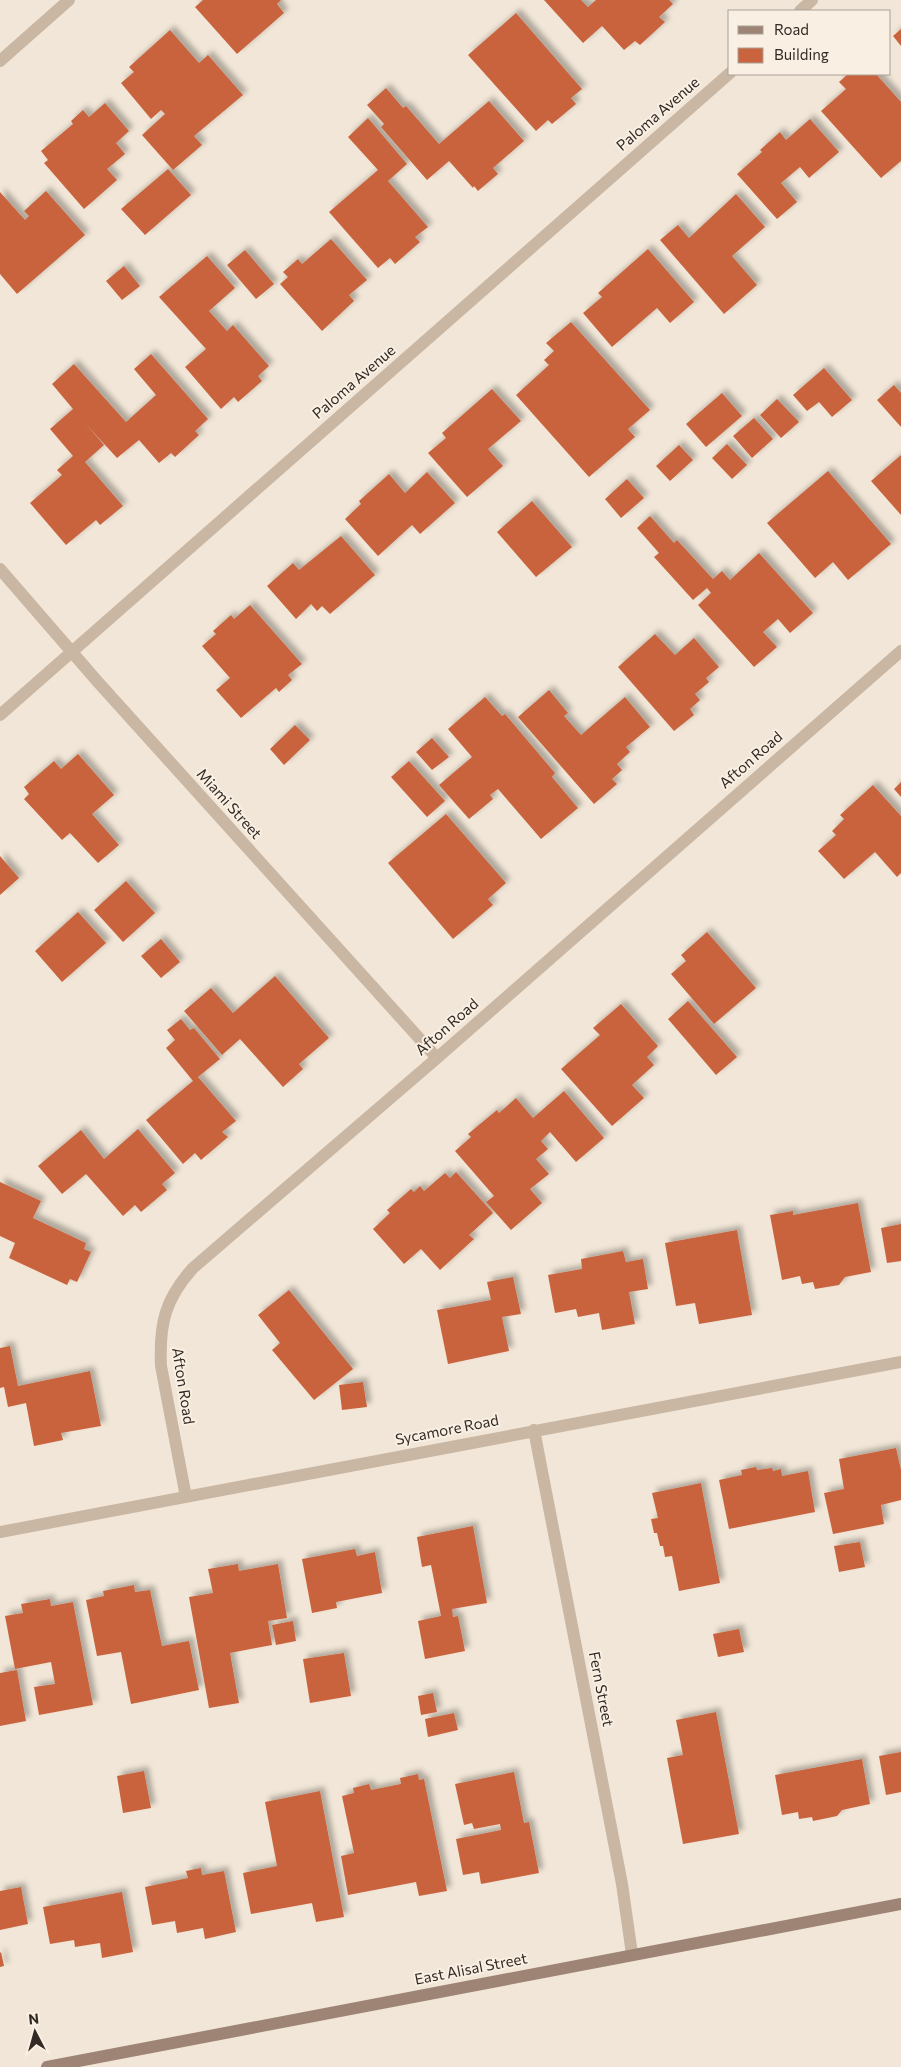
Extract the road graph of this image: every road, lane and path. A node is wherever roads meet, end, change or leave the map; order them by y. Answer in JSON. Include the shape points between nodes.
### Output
{"nodes":[{"id":1,"x":69,"y":0,"type":"edge"},
{"id":2,"x":812,"y":0,"type":"edge"},
{"id":3,"x":801,"y":10,"type":"edge"},
{"id":4,"x":0,"y":61,"type":"edge"},
{"id":5,"x":728,"y":75,"type":"edge"},
{"id":6,"x":0,"y":569,"type":"edge"},
{"id":7,"x":901,"y":651,"type":"edge"},
{"id":8,"x":72,"y":652,"type":"junction"},
{"id":9,"x":0,"y":715,"type":"edge"},
{"id":10,"x":437,"y":1058,"type":"junction"},
{"id":11,"x":901,"y":1362,"type":"edge"},
{"id":12,"x":534,"y":1430,"type":"junction"},
{"id":13,"x":186,"y":1497,"type":"junction"},
{"id":14,"x":0,"y":1532,"type":"edge"},
{"id":15,"x":901,"y":1904,"type":"edge"},
{"id":16,"x":632,"y":1954,"type":"junction"},
{"id":17,"x":47,"y":2067,"type":"edge"}],
"edges":[{"from":1,"to":4,"type":"street"},
{"from":2,"to":3,"type":"street"},
{"from":5,"to":8,"type":"street","name":"Paloma Avenue"},
{"from":6,"to":8,"type":"street","name":"Miami Street"},
{"from":7,"to":10,"type":"street","name":"Afton Road"},
{"from":8,"to":9,"type":"street","name":"Paloma Avenue"},
{"from":8,"to":10,"type":"street","name":"Miami Street"},
{"from":10,"to":13,"type":"street","name":"Afton Road","via":[[179,1283],[164,1315],[161,1366]]},
{"from":11,"to":12,"type":"street","name":"Sycamore Road"},
{"from":12,"to":13,"type":"street","name":"Sycamore Road"},
{"from":12,"to":16,"type":"street","name":"Fern Street","via":[[622,1884]]},
{"from":13,"to":14,"type":"street","name":"Sycamore Road"},
{"from":15,"to":16,"type":"street","name":"East Alisal Street"},
{"from":16,"to":17,"type":"street","name":"East Alisal Street"}]}
